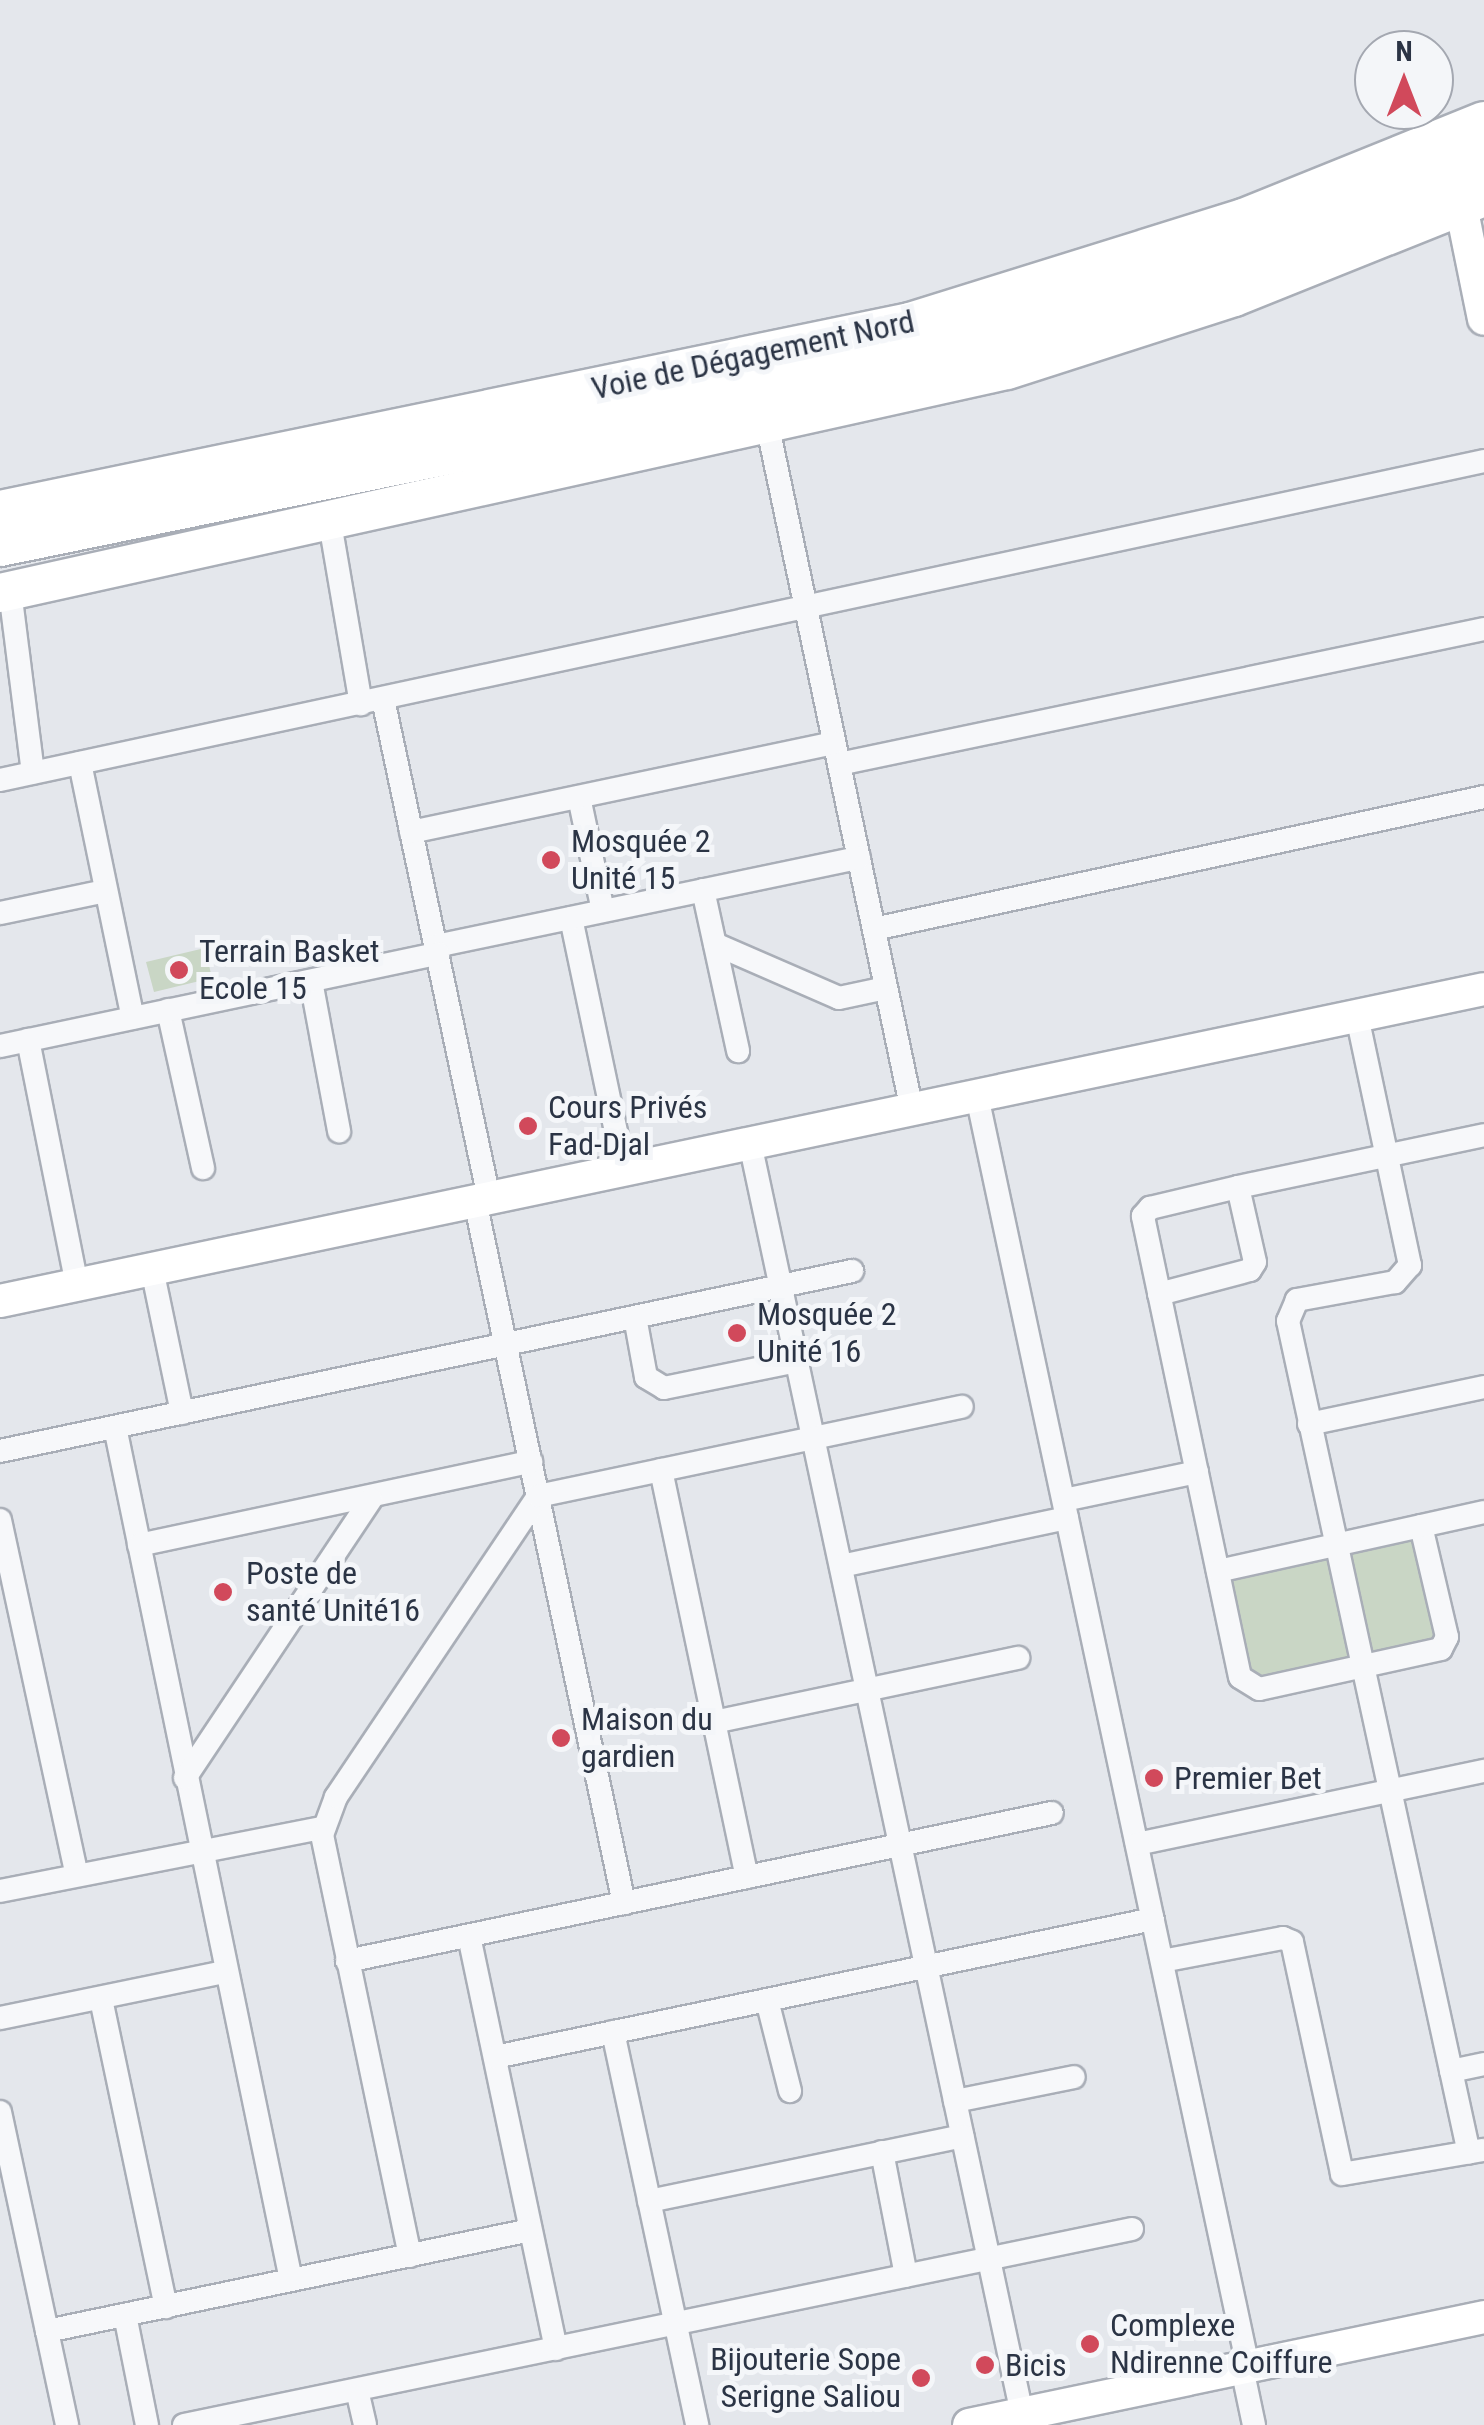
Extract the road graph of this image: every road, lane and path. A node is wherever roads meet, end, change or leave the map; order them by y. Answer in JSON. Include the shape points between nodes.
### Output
{"nodes":[{"id":1,"x":1484,"y":124,"type":"edge"},
{"id":2,"x":1484,"y":160,"type":"edge"},
{"id":3,"x":1472,"y":202,"type":"edge"},
{"id":4,"x":1484,"y":319,"type":"edge"},
{"id":5,"x":768,"y":428,"type":"junction"},
{"id":6,"x":1484,"y":460,"type":"edge"},
{"id":7,"x":0,"y":512,"type":"edge"},
{"id":8,"x":330,"y":523,"type":"junction"},
{"id":9,"x":0,"y":546,"type":"edge"},
{"id":10,"x":5,"y":592,"type":"edge"},
{"id":11,"x":806,"y":610,"type":"junction"},
{"id":12,"x":1484,"y":629,"type":"edge"},
{"id":13,"x":372,"y":701,"type":"junction"},
{"id":14,"x":836,"y":754,"type":"junction"},
{"id":15,"x":80,"y":763,"type":"junction"},
{"id":16,"x":33,"y":773,"type":"junction"},
{"id":17,"x":0,"y":780,"type":"edge"},
{"id":18,"x":579,"y":797,"type":"junction"},
{"id":19,"x":1484,"y":797,"type":"edge"},
{"id":20,"x":411,"y":832,"type":"junction"},
{"id":21,"x":859,"y":858,"type":"junction"},
{"id":22,"x":704,"y":890,"type":"junction"},
{"id":23,"x":106,"y":891,"type":"junction"},
{"id":24,"x":603,"y":911,"type":"junction"},
{"id":25,"x":0,"y":914,"type":"edge"},
{"id":26,"x":571,"y":918,"type":"junction"},
{"id":27,"x":874,"y":930,"type":"junction"},
{"id":28,"x":715,"y":944,"type":"junction"},
{"id":29,"x":437,"y":950,"type":"junction"},
{"id":30,"x":310,"y":980,"type":"junction"},
{"id":31,"x":886,"y":988,"type":"junction"},
{"id":32,"x":1484,"y":989,"type":"edge"},
{"id":33,"x":168,"y":1010,"type":"junction"},
{"id":34,"x":1358,"y":1016,"type":"junction"},
{"id":35,"x":133,"y":1018,"type":"junction"},
{"id":36,"x":28,"y":1040,"type":"junction"},
{"id":37,"x":0,"y":1046,"type":"edge"},
{"id":38,"x":738,"y":1051,"type":"dead end"},
{"id":39,"x":978,"y":1096,"type":"junction"},
{"id":40,"x":912,"y":1110,"type":"junction"},
{"id":41,"x":338,"y":1131,"type":"dead end"},
{"id":42,"x":1484,"y":1135,"type":"edge"},
{"id":43,"x":750,"y":1144,"type":"junction"},
{"id":44,"x":1387,"y":1155,"type":"junction"},
{"id":45,"x":204,"y":1168,"type":"dead end"},
{"id":46,"x":624,"y":1170,"type":"junction"},
{"id":47,"x":1238,"y":1186,"type":"junction"},
{"id":48,"x":482,"y":1200,"type":"junction"},
{"id":49,"x":152,"y":1269,"type":"junction"},
{"id":50,"x":852,"y":1272,"type":"dead end"},
{"id":51,"x":77,"y":1285,"type":"junction"},
{"id":52,"x":781,"y":1286,"type":"junction"},
{"id":53,"x":1159,"y":1294,"type":"junction"},
{"id":54,"x":0,"y":1301,"type":"edge"},
{"id":55,"x":634,"y":1318,"type":"junction"},
{"id":56,"x":506,"y":1344,"type":"junction"},
{"id":57,"x":797,"y":1361,"type":"junction"},
{"id":58,"x":1484,"y":1387,"type":"edge"},
{"id":59,"x":962,"y":1407,"type":"dead end"},
{"id":60,"x":182,"y":1413,"type":"junction"},
{"id":61,"x":1310,"y":1424,"type":"junction"},
{"id":62,"x":115,"y":1427,"type":"junction"},
{"id":63,"x":813,"y":1438,"type":"junction"},
{"id":64,"x":0,"y":1452,"type":"edge"},
{"id":65,"x":531,"y":1462,"type":"junction"},
{"id":66,"x":661,"y":1470,"type":"junction"},
{"id":67,"x":1197,"y":1472,"type":"junction"},
{"id":68,"x":538,"y":1496,"type":"junction"},
{"id":69,"x":371,"y":1499,"type":"junction"},
{"id":70,"x":1065,"y":1509,"type":"junction"},
{"id":71,"x":1484,"y":1512,"type":"edge"},
{"id":72,"x":0,"y":1520,"type":"edge"},
{"id":73,"x":1421,"y":1526,"type":"junction"},
{"id":74,"x":139,"y":1545,"type":"junction"},
{"id":75,"x":1336,"y":1545,"type":"junction"},
{"id":76,"x":841,"y":1566,"type":"junction"},
{"id":77,"x":1218,"y":1571,"type":"junction"},
{"id":78,"x":1018,"y":1658,"type":"dead end"},
{"id":79,"x":1364,"y":1664,"type":"junction"},
{"id":80,"x":867,"y":1690,"type":"junction"},
{"id":81,"x":714,"y":1722,"type":"junction"},
{"id":82,"x":1484,"y":1771,"type":"edge"},
{"id":83,"x":185,"y":1778,"type":"junction"},
{"id":84,"x":1391,"y":1790,"type":"junction"},
{"id":85,"x":1052,"y":1813,"type":"dead end"},
{"id":86,"x":322,"y":1828,"type":"junction"},
{"id":87,"x":1137,"y":1844,"type":"junction"},
{"id":88,"x":900,"y":1845,"type":"junction"},
{"id":89,"x":198,"y":1851,"type":"junction"},
{"id":90,"x":77,"y":1875,"type":"junction"},
{"id":91,"x":747,"y":1877,"type":"junction"},
{"id":92,"x":0,"y":1891,"type":"edge"},
{"id":93,"x":624,"y":1903,"type":"junction"},
{"id":94,"x":1153,"y":1919,"type":"junction"},
{"id":95,"x":469,"y":1936,"type":"junction"},
{"id":96,"x":347,"y":1961,"type":"junction"},
{"id":97,"x":1162,"y":1962,"type":"junction"},
{"id":98,"x":926,"y":1966,"type":"junction"},
{"id":99,"x":224,"y":1972,"type":"junction"},
{"id":100,"x":100,"y":1999,"type":"junction"},
{"id":101,"x":768,"y":2000,"type":"junction"},
{"id":102,"x":0,"y":2018,"type":"edge"},
{"id":103,"x":613,"y":2032,"type":"junction"},
{"id":104,"x":494,"y":2057,"type":"junction"},
{"id":105,"x":1484,"y":2064,"type":"edge"},
{"id":106,"x":1451,"y":2071,"type":"junction"},
{"id":107,"x":1074,"y":2076,"type":"dead end"},
{"id":108,"x":790,"y":2091,"type":"dead end"},
{"id":109,"x":956,"y":2101,"type":"junction"},
{"id":110,"x":0,"y":2112,"type":"edge"},
{"id":111,"x":962,"y":2136,"type":"junction"},
{"id":112,"x":3,"y":2143,"type":"edge"},
{"id":113,"x":882,"y":2152,"type":"junction"},
{"id":114,"x":1476,"y":2152,"type":"edge"},
{"id":115,"x":649,"y":2201,"type":"junction"},
{"id":116,"x":1132,"y":2229,"type":"dead end"},
{"id":117,"x":531,"y":2230,"type":"junction"},
{"id":118,"x":410,"y":2256,"type":"junction"},
{"id":119,"x":989,"y":2259,"type":"junction"},
{"id":120,"x":906,"y":2276,"type":"junction"},
{"id":121,"x":291,"y":2280,"type":"junction"},
{"id":122,"x":166,"y":2307,"type":"junction"},
{"id":123,"x":125,"y":2315,"type":"junction"},
{"id":124,"x":1484,"y":2317,"type":"edge"},
{"id":125,"x":676,"y":2325,"type":"junction"},
{"id":126,"x":47,"y":2332,"type":"junction"},
{"id":127,"x":556,"y":2350,"type":"junction"},
{"id":128,"x":1245,"y":2367,"type":"junction"},
{"id":129,"x":358,"y":2390,"type":"junction"},
{"id":130,"x":1022,"y":2414,"type":"junction"},
{"id":131,"x":67,"y":2425,"type":"edge"},
{"id":132,"x":148,"y":2425,"type":"edge"},
{"id":133,"x":184,"y":2425,"type":"edge"},
{"id":134,"x":365,"y":2425,"type":"edge"},
{"id":135,"x":697,"y":2425,"type":"edge"},
{"id":136,"x":970,"y":2425,"type":"edge"},
{"id":137,"x":1254,"y":2425,"type":"edge"}],
"edges":[{"from":1,"to":7,"type":"highway","name":"Voie de Dégagement Nord","via":[[1244,220],[910,324]]},
{"from":2,"to":9,"type":"highway","name":"Voie de Dégagement Nord","via":[[1254,254],[921,356]]},
{"from":3,"to":4,"type":"street"},
{"from":3,"to":5,"type":"main road","via":[[1131,334]]},
{"from":5,"to":8,"type":"main road"},
{"from":5,"to":11,"type":"street"},
{"from":6,"to":11,"type":"street"},
{"from":8,"to":10,"type":"main road"},
{"from":8,"to":13,"type":"street"},
{"from":10,"to":16,"type":"street"},
{"from":11,"to":13,"type":"street"},
{"from":11,"to":14,"type":"street"},
{"from":12,"to":14,"type":"street"},
{"from":13,"to":15,"type":"street"},
{"from":13,"to":20,"type":"street"},
{"from":14,"to":18,"type":"street"},
{"from":14,"to":21,"type":"street"},
{"from":15,"to":16,"type":"street"},
{"from":15,"to":23,"type":"street"},
{"from":16,"to":17,"type":"street"},
{"from":18,"to":20,"type":"street"},
{"from":18,"to":24,"type":"street"},
{"from":19,"to":27,"type":"street"},
{"from":20,"to":29,"type":"street"},
{"from":21,"to":22,"type":"street"},
{"from":21,"to":27,"type":"street"},
{"from":22,"to":24,"type":"street"},
{"from":22,"to":28,"type":"street"},
{"from":23,"to":25,"type":"street"},
{"from":23,"to":35,"type":"street"},
{"from":24,"to":26,"type":"street"},
{"from":26,"to":29,"type":"street"},
{"from":26,"to":46,"type":"street"},
{"from":27,"to":31,"type":"street"},
{"from":28,"to":31,"type":"street","via":[[839,998]]},
{"from":28,"to":38,"type":"street"},
{"from":29,"to":30,"type":"street"},
{"from":29,"to":48,"type":"street"},
{"from":30,"to":33,"type":"street"},
{"from":30,"to":41,"type":"street"},
{"from":31,"to":40,"type":"street"},
{"from":32,"to":34,"type":"street"},
{"from":33,"to":35,"type":"street"},
{"from":33,"to":45,"type":"street"},
{"from":34,"to":39,"type":"street"},
{"from":34,"to":44,"type":"street"},
{"from":35,"to":36,"type":"street"},
{"from":36,"to":37,"type":"street"},
{"from":36,"to":51,"type":"street"},
{"from":39,"to":40,"type":"street"},
{"from":39,"to":70,"type":"street"},
{"from":40,"to":43,"type":"street"},
{"from":42,"to":44,"type":"street"},
{"from":43,"to":46,"type":"street"},
{"from":43,"to":52,"type":"street"},
{"from":44,"to":47,"type":"street"},
{"from":44,"to":61,"type":"street","via":[[1410,1265],[1394,1282],[1297,1300],[1290,1308]]},
{"from":46,"to":48,"type":"street"},
{"from":47,"to":53,"type":"street","via":[[1146,1212]]},
{"from":47,"to":53,"type":"street","via":[[1254,1262],[1250,1270]]},
{"from":48,"to":49,"type":"street"},
{"from":48,"to":56,"type":"street"},
{"from":49,"to":51,"type":"street"},
{"from":49,"to":60,"type":"street"},
{"from":50,"to":52,"type":"street"},
{"from":51,"to":54,"type":"street"},
{"from":52,"to":55,"type":"street"},
{"from":52,"to":57,"type":"street"},
{"from":53,"to":67,"type":"street"},
{"from":55,"to":56,"type":"street"},
{"from":55,"to":57,"type":"street","via":[[646,1377],[664,1388]]},
{"from":56,"to":60,"type":"street"},
{"from":56,"to":65,"type":"street"},
{"from":57,"to":63,"type":"street"},
{"from":58,"to":61,"type":"street"},
{"from":59,"to":63,"type":"street"},
{"from":60,"to":62,"type":"street"},
{"from":61,"to":75,"type":"street"},
{"from":62,"to":64,"type":"street"},
{"from":62,"to":74,"type":"street"},
{"from":63,"to":66,"type":"street"},
{"from":63,"to":76,"type":"street"},
{"from":65,"to":68,"type":"street"},
{"from":65,"to":69,"type":"street"},
{"from":66,"to":68,"type":"street"},
{"from":66,"to":81,"type":"street"},
{"from":67,"to":70,"type":"street"},
{"from":67,"to":77,"type":"street"},
{"from":68,"to":86,"type":"street"},
{"from":68,"to":93,"type":"street"},
{"from":69,"to":74,"type":"street"},
{"from":69,"to":83,"type":"street"},
{"from":70,"to":76,"type":"street"},
{"from":70,"to":87,"type":"street"},
{"from":71,"to":73,"type":"street"},
{"from":72,"to":90,"type":"street"},
{"from":73,"to":75,"type":"street"},
{"from":73,"to":79,"type":"street","via":[[1445,1644]]},
{"from":74,"to":83,"type":"street"},
{"from":75,"to":77,"type":"street"},
{"from":75,"to":79,"type":"street"},
{"from":76,"to":80,"type":"street"},
{"from":77,"to":79,"type":"street","via":[[1240,1677],[1248,1685],[1260,1689]]},
{"from":78,"to":80,"type":"street"},
{"from":79,"to":84,"type":"street"},
{"from":80,"to":81,"type":"street"},
{"from":80,"to":88,"type":"street"},
{"from":81,"to":91,"type":"street"},
{"from":82,"to":84,"type":"street"},
{"from":83,"to":89,"type":"street"},
{"from":84,"to":87,"type":"street"},
{"from":84,"to":106,"type":"street"},
{"from":85,"to":88,"type":"street"},
{"from":86,"to":89,"type":"street"},
{"from":86,"to":96,"type":"street"},
{"from":87,"to":94,"type":"street"},
{"from":88,"to":91,"type":"street"},
{"from":88,"to":98,"type":"street"},
{"from":89,"to":90,"type":"street"},
{"from":89,"to":99,"type":"street"},
{"from":90,"to":92,"type":"street"},
{"from":91,"to":93,"type":"street"},
{"from":93,"to":95,"type":"street"},
{"from":94,"to":97,"type":"street"},
{"from":94,"to":98,"type":"street"},
{"from":95,"to":96,"type":"street"},
{"from":95,"to":104,"type":"street"},
{"from":96,"to":118,"type":"street"},
{"from":97,"to":114,"type":"street","via":[[1288,1938],[1342,2174]]},
{"from":97,"to":128,"type":"street"},
{"from":98,"to":101,"type":"street"},
{"from":98,"to":109,"type":"street"},
{"from":99,"to":100,"type":"street"},
{"from":99,"to":121,"type":"street"},
{"from":100,"to":102,"type":"street"},
{"from":100,"to":122,"type":"street"},
{"from":101,"to":103,"type":"street"},
{"from":101,"to":108,"type":"street"},
{"from":103,"to":104,"type":"street"},
{"from":103,"to":115,"type":"street"},
{"from":104,"to":117,"type":"street"},
{"from":105,"to":106,"type":"street"},
{"from":106,"to":114,"type":"street"},
{"from":107,"to":109,"type":"street"},
{"from":109,"to":111,"type":"street"},
{"from":110,"to":112,"type":"street"},
{"from":111,"to":113,"type":"street"},
{"from":111,"to":119,"type":"street"},
{"from":112,"to":126,"type":"street"},
{"from":113,"to":115,"type":"street"},
{"from":113,"to":120,"type":"street"},
{"from":115,"to":125,"type":"street"},
{"from":116,"to":119,"type":"street"},
{"from":117,"to":118,"type":"street"},
{"from":117,"to":127,"type":"street"},
{"from":118,"to":121,"type":"street"},
{"from":119,"to":120,"type":"street"},
{"from":119,"to":130,"type":"street"},
{"from":120,"to":125,"type":"street"},
{"from":121,"to":122,"type":"street"},
{"from":122,"to":123,"type":"street"},
{"from":123,"to":126,"type":"street"},
{"from":123,"to":132,"type":"street"},
{"from":124,"to":128,"type":"street"},
{"from":125,"to":127,"type":"street"},
{"from":125,"to":135,"type":"street"},
{"from":126,"to":131,"type":"street"},
{"from":127,"to":129,"type":"street"},
{"from":128,"to":130,"type":"street"},
{"from":128,"to":137,"type":"street"},
{"from":129,"to":133,"type":"street"},
{"from":129,"to":134,"type":"street"},
{"from":130,"to":136,"type":"street"}]}
